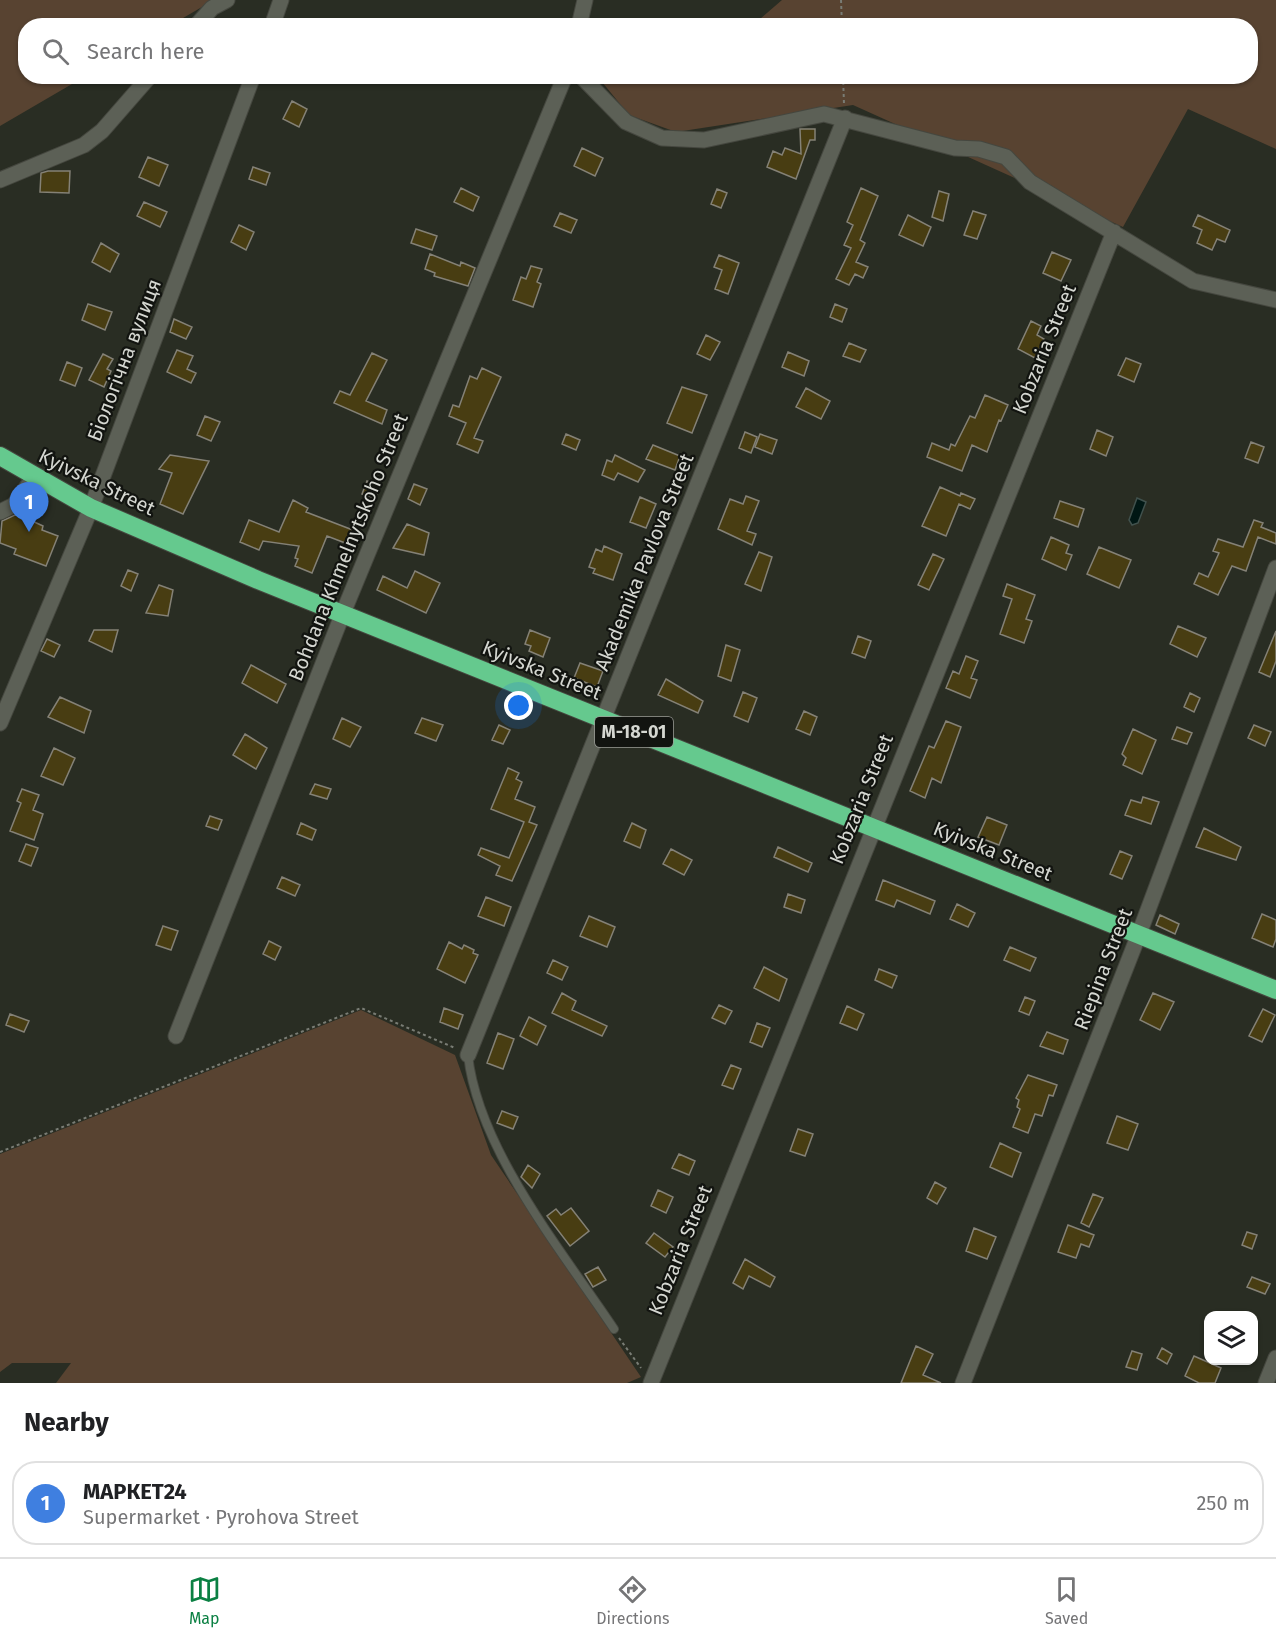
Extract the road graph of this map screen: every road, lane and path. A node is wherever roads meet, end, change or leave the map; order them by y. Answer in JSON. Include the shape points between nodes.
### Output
{"nodes":[{"id":1,"x":227,"y":0,"type":"edge"},
{"id":2,"x":281,"y":0,"type":"edge"},
{"id":3,"x":585,"y":0,"type":"edge"},
{"id":4,"x":841,"y":0,"type":"edge"},
{"id":5,"x":203,"y":18,"type":"edge"},
{"id":6,"x":275,"y":18,"type":"edge"},
{"id":7,"x":581,"y":18,"type":"edge"},
{"id":8,"x":842,"y":18,"type":"edge"},
{"id":9,"x":143,"y":84,"type":"edge"},
{"id":10,"x":250,"y":84,"type":"edge"},
{"id":11,"x":562,"y":84,"type":"edge"},
{"id":12,"x":589,"y":84,"type":"edge"},
{"id":13,"x":843,"y":84,"type":"edge"},
{"id":14,"x":844,"y":118,"type":"junction"},
{"id":15,"x":0,"y":180,"type":"edge"},
{"id":16,"x":1114,"y":232,"type":"junction"},
{"id":17,"x":1276,"y":300,"type":"edge"},
{"id":18,"x":0,"y":456,"type":"edge"},
{"id":19,"x":34,"y":477,"type":"junction"},
{"id":20,"x":91,"y":508,"type":"junction"},
{"id":21,"x":0,"y":512,"type":"edge"},
{"id":22,"x":1276,"y":568,"type":"edge"},
{"id":23,"x":343,"y":613,"type":"junction"},
{"id":24,"x":604,"y":720,"type":"junction"},
{"id":25,"x":0,"y":723,"type":"edge"},
{"id":26,"x":873,"y":827,"type":"junction"},
{"id":27,"x":1139,"y":934,"type":"junction"},
{"id":28,"x":1276,"y":990,"type":"edge"},
{"id":29,"x":176,"y":1036,"type":"dead end"},
{"id":30,"x":468,"y":1055,"type":"junction"},
{"id":31,"x":0,"y":1152,"type":"edge"},
{"id":32,"x":614,"y":1329,"type":"joint"},
{"id":33,"x":1276,"y":1358,"type":"edge"},
{"id":34,"x":651,"y":1382,"type":"edge"},
{"id":35,"x":963,"y":1383,"type":"edge"},
{"id":36,"x":1266,"y":1383,"type":"edge"}],
"edges":[{"from":1,"to":5,"type":"street"},
{"from":2,"to":6,"type":"street"},
{"from":3,"to":7,"type":"street"},
{"from":4,"to":8,"type":"path"},
{"from":9,"to":15,"type":"street","via":[[102,131],[84,145]]},
{"from":10,"to":20,"type":"street","name":"Біологічна вулиця"},
{"from":11,"to":23,"type":"street","name":"Bohdana Khmelnytskoho Street"},
{"from":12,"to":14,"type":"street","via":[[626,122],[662,138],[704,140],[824,114]]},
{"from":13,"to":14,"type":"path"},
{"from":14,"to":16,"type":"street","via":[[1006,157],[1030,182]]},
{"from":14,"to":24,"type":"street","name":"Akademika Pavlova Street"},
{"from":16,"to":17,"type":"street","via":[[1193,281]]},
{"from":16,"to":26,"type":"street","name":"Kobzaria Street"},
{"from":18,"to":19,"type":"highway","name":"Kyivska Street","number":"М-18-01"},
{"from":19,"to":20,"type":"highway","name":"Kyivska Street","number":"М-18-01"},
{"from":19,"to":21,"type":"street","via":[[14,505]]},
{"from":20,"to":23,"type":"highway","name":"Kyivska Street","number":"М-18-01"},
{"from":20,"to":25,"type":"street","name":"Біологічна вулиця"},
{"from":22,"to":27,"type":"street","name":"Riepina Street"},
{"from":23,"to":24,"type":"highway","name":"Kyivska Street","number":"М-18-01"},
{"from":23,"to":29,"type":"street","name":"Bohdana Khmelnytskoho Street"},
{"from":24,"to":26,"type":"highway","name":"Kyivska Street","number":"М-18-01"},
{"from":24,"to":30,"type":"street","name":"Akademika Pavlova Street"},
{"from":26,"to":27,"type":"highway","name":"Kyivska Street","number":"М-18-01"},
{"from":26,"to":34,"type":"street","name":"Kobzaria Street"},
{"from":27,"to":28,"type":"highway","name":"Kyivska Street","number":"М-18-01"},
{"from":27,"to":35,"type":"street","name":"Riepina Street"},
{"from":30,"to":31,"type":"path","via":[[361,1008]]},
{"from":30,"to":32,"type":"lane","via":[[471,1084],[497,1147]]},
{"from":32,"to":34,"type":"path"},
{"from":33,"to":36,"type":"street"}]}
